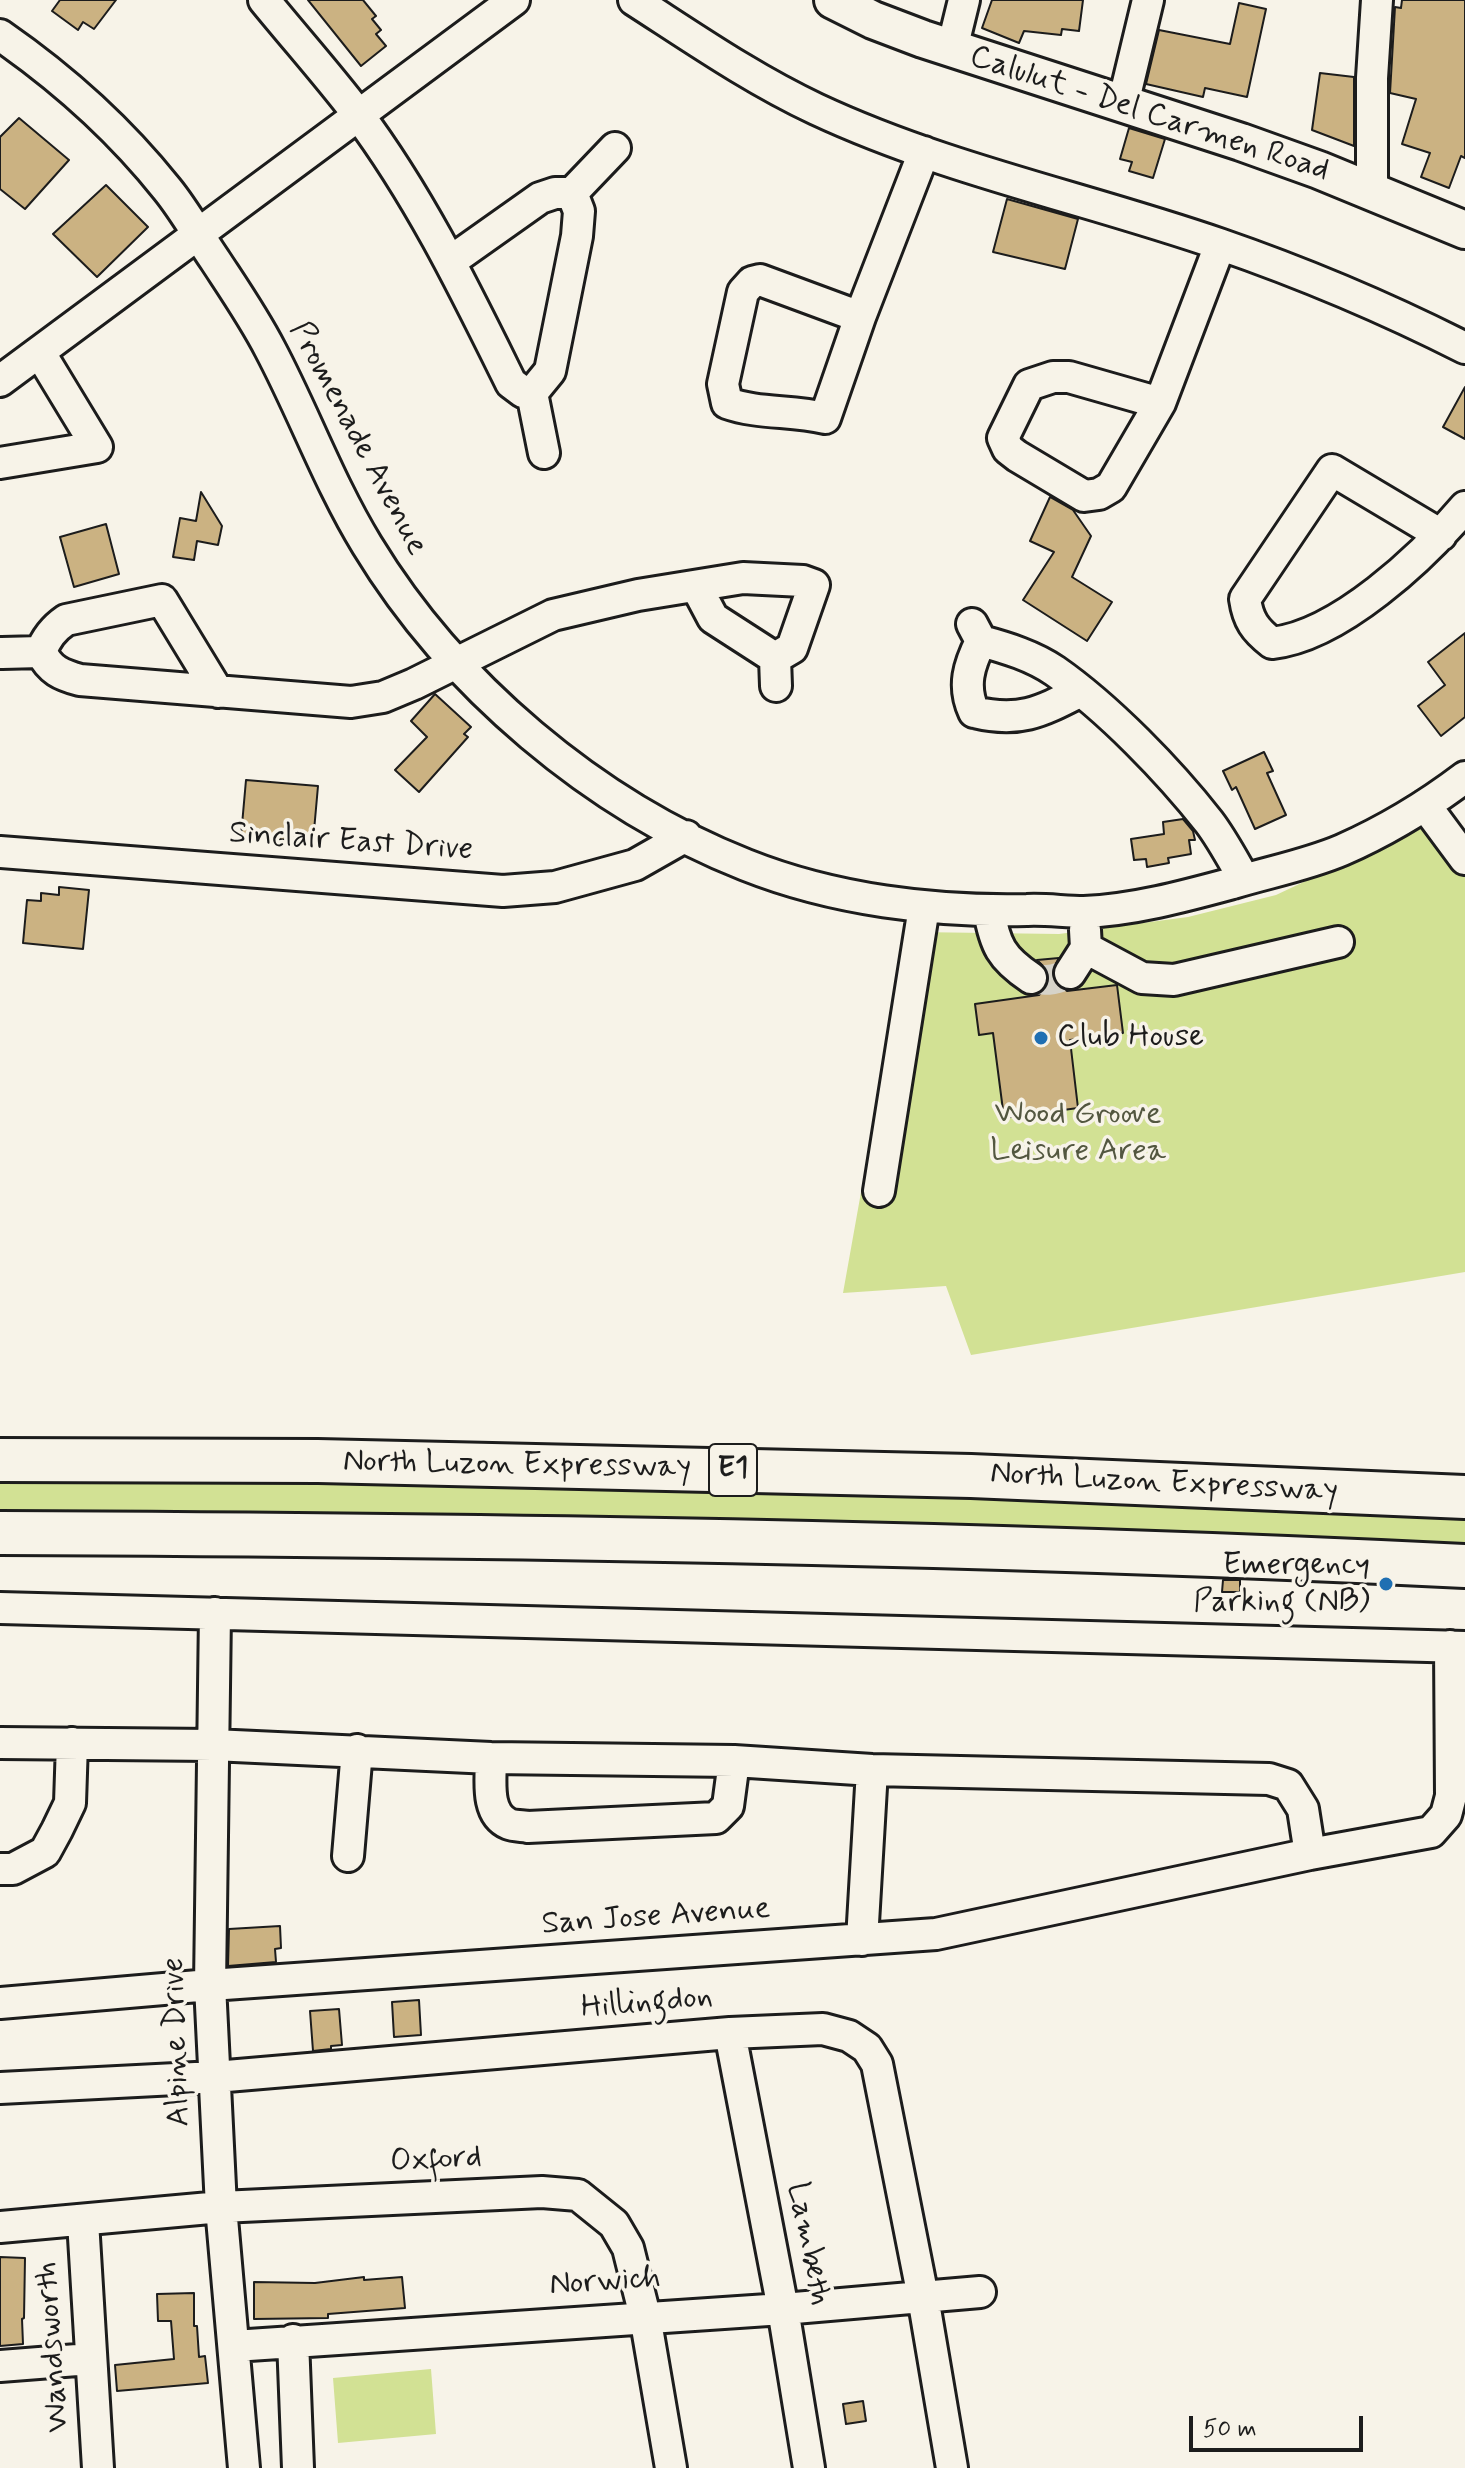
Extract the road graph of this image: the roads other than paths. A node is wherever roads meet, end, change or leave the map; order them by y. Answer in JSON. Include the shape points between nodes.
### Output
{"nodes":[{"id":1,"x":264,"y":0,"type":"edge"},
{"id":2,"x":514,"y":0,"type":"edge"},
{"id":3,"x":634,"y":0,"type":"edge"},
{"id":4,"x":833,"y":0,"type":"edge"},
{"id":5,"x":964,"y":0,"type":"edge"},
{"id":6,"x":1148,"y":0,"type":"edge"},
{"id":7,"x":1377,"y":0,"type":"edge"},
{"id":8,"x":0,"y":35,"type":"edge"},
{"id":9,"x":952,"y":49,"type":"junction"},
{"id":10,"x":1123,"y":104,"type":"junction"},
{"id":11,"x":358,"y":114,"type":"junction"},
{"id":12,"x":615,"y":148,"type":"dead end"},
{"id":13,"x":924,"y":152,"type":"junction"},
{"id":14,"x":1372,"y":191,"type":"junction"},
{"id":15,"x":572,"y":193,"type":"junction"},
{"id":16,"x":1465,"y":230,"type":"edge"},
{"id":17,"x":198,"y":235,"type":"junction"},
{"id":18,"x":1220,"y":245,"type":"junction"},
{"id":19,"x":451,"y":261,"type":"junction"},
{"id":20,"x":860,"y":317,"type":"junction"},
{"id":21,"x":1465,"y":348,"type":"edge"},
{"id":22,"x":40,"y":353,"type":"junction"},
{"id":23,"x":0,"y":381,"type":"edge"},
{"id":24,"x":532,"y":393,"type":"junction"},
{"id":25,"x":1160,"y":403,"type":"junction"},
{"id":26,"x":544,"y":453,"type":"dead end"},
{"id":27,"x":0,"y":463,"type":"edge"},
{"id":28,"x":1465,"y":507,"type":"edge"},
{"id":29,"x":1441,"y":535,"type":"junction"},
{"id":30,"x":696,"y":586,"type":"junction"},
{"id":31,"x":41,"y":652,"type":"junction"},
{"id":32,"x":2,"y":653,"type":"dead end"},
{"id":33,"x":455,"y":664,"type":"junction"},
{"id":34,"x":218,"y":692,"type":"junction"},
{"id":35,"x":1079,"y":692,"type":"junction"},
{"id":36,"x":1465,"y":777,"type":"edge"},
{"id":37,"x":1425,"y":805,"type":"junction"},
{"id":38,"x":686,"y":836,"type":"junction"},
{"id":39,"x":0,"y":852,"type":"edge"},
{"id":40,"x":1465,"y":859,"type":"edge"},
{"id":41,"x":1244,"y":879,"type":"junction"},
{"id":42,"x":924,"y":907,"type":"junction"},
{"id":43,"x":989,"y":911,"type":"junction"},
{"id":44,"x":1085,"y":912,"type":"junction"},
{"id":45,"x":1338,"y":942,"type":"dead end"},
{"id":46,"x":1031,"y":978,"type":"dead end"},
{"id":47,"x":879,"y":1191,"type":"dead end"},
{"id":48,"x":0,"y":1460,"type":"edge"},
{"id":49,"x":1465,"y":1497,"type":"edge"},
{"id":50,"x":0,"y":1533,"type":"edge"},
{"id":51,"x":1465,"y":1566,"type":"edge"},
{"id":52,"x":0,"y":1608,"type":"edge"},
{"id":53,"x":215,"y":1613,"type":"junction"},
{"id":54,"x":1457,"y":1647,"type":"edge"},
{"id":55,"x":0,"y":1743,"type":"edge"},
{"id":56,"x":72,"y":1743,"type":"junction"},
{"id":57,"x":213,"y":1745,"type":"junction"},
{"id":58,"x":357,"y":1750,"type":"junction"},
{"id":59,"x":491,"y":1758,"type":"junction"},
{"id":60,"x":734,"y":1761,"type":"junction"},
{"id":61,"x":872,"y":1770,"type":"junction"},
{"id":62,"x":1310,"y":1854,"type":"junction"},
{"id":63,"x":348,"y":1856,"type":"dead end"},
{"id":64,"x":0,"y":1869,"type":"edge"},
{"id":65,"x":862,"y":1940,"type":"junction"},
{"id":66,"x":210,"y":1985,"type":"junction"},
{"id":67,"x":0,"y":2003,"type":"edge"},
{"id":68,"x":730,"y":2033,"type":"junction"},
{"id":69,"x":215,"y":2077,"type":"junction"},
{"id":70,"x":0,"y":2088,"type":"edge"},
{"id":71,"x":221,"y":2207,"type":"junction"},
{"id":72,"x":83,"y":2221,"type":"junction"},
{"id":73,"x":0,"y":2227,"type":"edge"},
{"id":74,"x":980,"y":2292,"type":"dead end"},
{"id":75,"x":923,"y":2297,"type":"junction"},
{"id":76,"x":783,"y":2309,"type":"junction"},
{"id":77,"x":645,"y":2316,"type":"junction"},
{"id":78,"x":293,"y":2340,"type":"junction"},
{"id":79,"x":234,"y":2346,"type":"junction"},
{"id":80,"x":90,"y":2359,"type":"junction"},
{"id":81,"x":0,"y":2366,"type":"edge"},
{"id":82,"x":98,"y":2468,"type":"edge"},
{"id":83,"x":244,"y":2468,"type":"edge"},
{"id":84,"x":298,"y":2468,"type":"edge"},
{"id":85,"x":671,"y":2468,"type":"edge"},
{"id":86,"x":809,"y":2468,"type":"edge"},
{"id":87,"x":952,"y":2468,"type":"edge"}],
"edges":[{"from":1,"to":11,"type":"street"},
{"from":2,"to":11,"type":"street"},
{"from":3,"to":13,"type":"street","via":[[816,109]]},
{"from":4,"to":9,"type":"main road","name":"Calulut - Del Carmen Road"},
{"from":5,"to":9,"type":"street"},
{"from":6,"to":10,"type":"street"},
{"from":7,"to":14,"type":"street"},
{"from":8,"to":17,"type":"street","name":"Promenade Avenue","via":[[82,100],[128,145]]},
{"from":9,"to":10,"type":"main road","name":"Calulut - Del Carmen Road"},
{"from":10,"to":14,"type":"main road","name":"Calulut - Del Carmen Road"},
{"from":11,"to":17,"type":"street"},
{"from":11,"to":19,"type":"street"},
{"from":12,"to":15,"type":"street"},
{"from":13,"to":18,"type":"street"},
{"from":13,"to":20,"type":"street"},
{"from":14,"to":16,"type":"main road","name":"Calulut - Del Carmen Road"},
{"from":15,"to":19,"type":"street","via":[[540,198]]},
{"from":15,"to":24,"type":"street","via":[[579,211],[577,236],[550,371]]},
{"from":17,"to":22,"type":"street"},
{"from":17,"to":33,"type":"street","name":"Promenade Avenue","via":[[268,344],[365,542]]},
{"from":18,"to":21,"type":"street","via":[[1395,313]]},
{"from":18,"to":25,"type":"street"},
{"from":19,"to":24,"type":"street","via":[[511,383]]},
{"from":20,"to":20,"type":"street","via":[[825,418],[727,403],[723,384],[743,292],[752,282],[760,280]]},
{"from":22,"to":23,"type":"street"},
{"from":22,"to":27,"type":"street","via":[[97,447]]},
{"from":24,"to":26,"type":"street"},
{"from":25,"to":25,"type":"street","via":[[1111,487],[1099,494],[1084,496],[1017,456],[1003,438],[1029,385],[1053,377]]},
{"from":28,"to":29,"type":"street"},
{"from":29,"to":29,"type":"street","via":[[1393,579],[1331,623],[1291,641],[1272,643],[1247,616],[1245,599],[1332,470]]},
{"from":30,"to":30,"type":"street","via":[[713,618],[776,672],[792,648],[814,585],[743,578]]},
{"from":30,"to":33,"type":"street","via":[[553,615]]},
{"from":31,"to":32,"type":"street"},
{"from":31,"to":34,"type":"street","via":[[47,665],[80,680]]},
{"from":31,"to":34,"type":"street","via":[[45,640],[66,620],[162,600]]},
{"from":33,"to":34,"type":"street","via":[[383,697],[351,702]]},
{"from":33,"to":38,"type":"street","name":"Promenade Avenue","via":[[566,763]]},
{"from":35,"to":35,"type":"street","via":[[1030,657],[977,633],[967,677],[968,719],[1034,714]]},
{"from":35,"to":41,"type":"street","via":[[1166,772],[1210,823]]},
{"from":36,"to":37,"type":"street","name":"Promenade Avenue"},
{"from":37,"to":40,"type":"street"},
{"from":37,"to":41,"type":"street","name":"Promenade Avenue","via":[[1342,850]]},
{"from":38,"to":39,"type":"street","name":"Sinclair East Drive","via":[[635,865],[555,887],[503,891]]},
{"from":38,"to":42,"type":"street","name":"Promenade Avenue","via":[[797,881]]},
{"from":41,"to":44,"type":"street","name":"Promenade Avenue","via":[[1150,904]]},
{"from":42,"to":43,"type":"street","name":"Promenade Avenue"},
{"from":42,"to":47,"type":"street"},
{"from":43,"to":44,"type":"street","name":"Promenade Avenue"},
{"from":43,"to":46,"type":"street","via":[[1001,953]]},
{"from":44,"to":45,"type":"street","via":[[1078,960],[1142,978],[1174,980]]},
{"from":48,"to":49,"type":"highway","name":"North Luzon Expressway","number":"E1","via":[[318,1461],[971,1476]]},
{"from":50,"to":51,"type":"highway","number":"E1","via":[[955,1546]]},
{"from":52,"to":53,"type":"street"},
{"from":53,"to":54,"type":"street"},
{"from":53,"to":57,"type":"street","name":"Alpine Drive"},
{"from":54,"to":62,"type":"street","name":"San Jose Avenue","via":[[1446,1815],[1431,1832]]},
{"from":55,"to":56,"type":"street"},
{"from":56,"to":57,"type":"street"},
{"from":56,"to":64,"type":"street","via":[[70,1803],[52,1863]]},
{"from":57,"to":58,"type":"street"},
{"from":57,"to":66,"type":"street","name":"Alpine Drive"},
{"from":58,"to":59,"type":"street"},
{"from":58,"to":63,"type":"street"},
{"from":59,"to":60,"type":"street"},
{"from":59,"to":60,"type":"street","via":[[492,1803],[498,1816],[528,1827],[716,1818],[728,1806]]},
{"from":60,"to":61,"type":"street"},
{"from":61,"to":62,"type":"street","via":[[1269,1779],[1288,1785],[1303,1809]]},
{"from":61,"to":65,"type":"street"},
{"from":62,"to":65,"type":"street","name":"San Jose Avenue","via":[[936,1934]]},
{"from":65,"to":66,"type":"street","name":"San Jose Avenue"},
{"from":66,"to":67,"type":"street","name":"San Jose Avenue"},
{"from":66,"to":69,"type":"street","name":"Alpine Drive"},
{"from":68,"to":69,"type":"street","name":"Hillingdon"},
{"from":68,"to":75,"type":"street","name":"Hillingdon","via":[[823,2029],[871,2043]]},
{"from":68,"to":76,"type":"street","name":"Lambeth"},
{"from":69,"to":70,"type":"street","name":"Hillingdon"},
{"from":69,"to":71,"type":"street","name":"Alpine Drive"},
{"from":71,"to":72,"type":"street","name":"Oxford"},
{"from":71,"to":77,"type":"street","name":"Oxford","via":[[542,2192],[578,2195],[608,2203],[628,2248]]},
{"from":71,"to":79,"type":"street","name":"Alpine Drive"},
{"from":72,"to":73,"type":"street","name":"Oxford"},
{"from":72,"to":80,"type":"street","name":"Wandsworth"},
{"from":74,"to":75,"type":"street","name":"Norwich"},
{"from":75,"to":76,"type":"street","name":"Norwich"},
{"from":75,"to":87,"type":"street","name":"Hillingdon"},
{"from":76,"to":77,"type":"street","name":"Norwich"},
{"from":76,"to":86,"type":"street","name":"Lambeth"},
{"from":77,"to":78,"type":"street","name":"Norwich"},
{"from":77,"to":85,"type":"street","name":"Oxford"},
{"from":78,"to":79,"type":"street","name":"Norwich"},
{"from":78,"to":84,"type":"street"},
{"from":79,"to":83,"type":"street","name":"Alpine Drive"},
{"from":80,"to":81,"type":"street"},
{"from":80,"to":82,"type":"street","name":"Wandsworth"}]}
